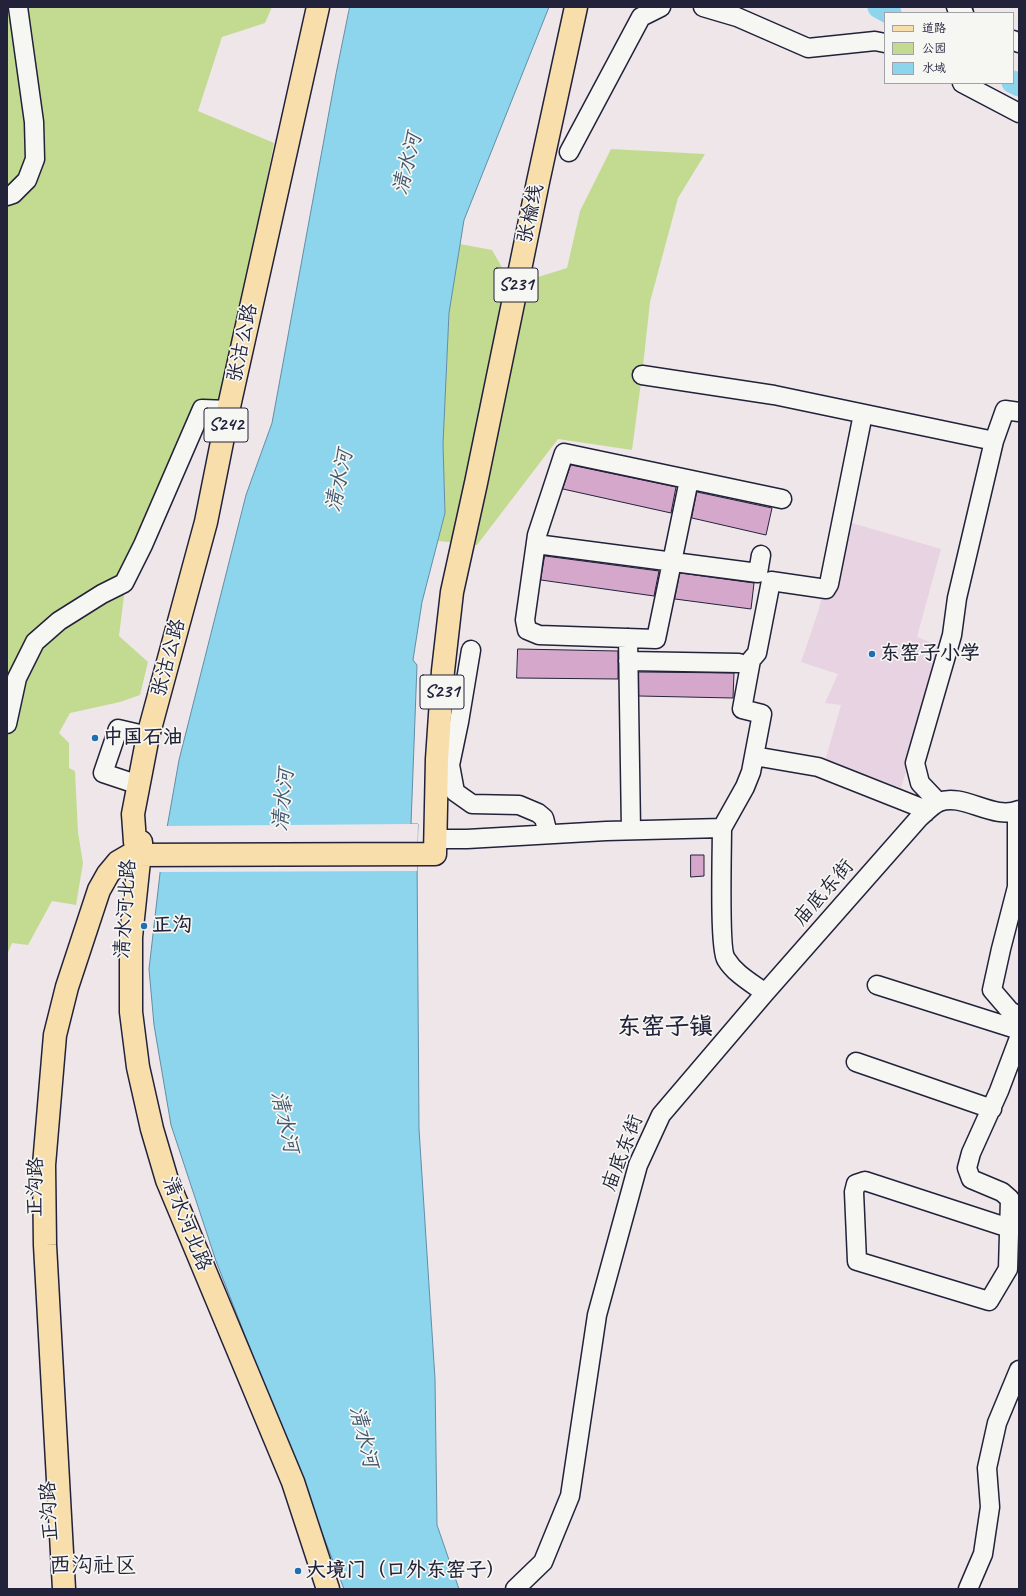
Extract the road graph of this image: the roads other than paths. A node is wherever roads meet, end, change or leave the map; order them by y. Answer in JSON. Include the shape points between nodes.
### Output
{"nodes":[{"id":1,"x":18,"y":7,"type":"edge"},
{"id":2,"x":318,"y":7,"type":"edge"},
{"id":3,"x":576,"y":7,"type":"edge"},
{"id":4,"x":661,"y":7,"type":"edge"},
{"id":5,"x":703,"y":7,"type":"edge"},
{"id":6,"x":884,"y":43,"type":"edge"},
{"id":7,"x":964,"y":84,"type":"edge"},
{"id":8,"x":1019,"y":113,"type":"edge"},
{"id":9,"x":569,"y":152,"type":"dead end"},
{"id":10,"x":7,"y":196,"type":"edge"},
{"id":11,"x":642,"y":375,"type":"dead end"},
{"id":12,"x":229,"y":410,"type":"junction"},
{"id":13,"x":1019,"y":412,"type":"edge"},
{"id":14,"x":863,"y":414,"type":"junction"},
{"id":15,"x":994,"y":442,"type":"junction"},
{"id":16,"x":689,"y":480,"type":"junction"},
{"id":17,"x":782,"y":499,"type":"dead end"},
{"id":18,"x":536,"y":544,"type":"junction"},
{"id":19,"x":761,"y":555,"type":"dead end"},
{"id":20,"x":672,"y":562,"type":"junction"},
{"id":21,"x":628,"y":638,"type":"junction"},
{"id":22,"x":471,"y":650,"type":"dead end"},
{"id":23,"x":628,"y":661,"type":"junction"},
{"id":24,"x":739,"y":663,"type":"dead end"},
{"id":25,"x":7,"y":724,"type":"edge"},
{"id":26,"x":148,"y":736,"type":"junction"},
{"id":27,"x":754,"y":756,"type":"junction"},
{"id":28,"x":138,"y":785,"type":"junction"},
{"id":29,"x":932,"y":807,"type":"junction"},
{"id":30,"x":1018,"y":812,"type":"edge"},
{"id":31,"x":722,"y":828,"type":"junction"},
{"id":32,"x":631,"y":830,"type":"junction"},
{"id":33,"x":548,"y":834,"type":"junction"},
{"id":34,"x":428,"y":842,"type":"junction"},
{"id":35,"x":135,"y":847,"type":"junction"},
{"id":36,"x":877,"y":985,"type":"dead end"},
{"id":37,"x":765,"y":993,"type":"junction"},
{"id":38,"x":1019,"y":1016,"type":"edge"},
{"id":39,"x":1019,"y":1030,"type":"edge"},
{"id":40,"x":1019,"y":1038,"type":"edge"},
{"id":41,"x":856,"y":1062,"type":"dead end"},
{"id":42,"x":992,"y":1109,"type":"junction"},
{"id":43,"x":1009,"y":1228,"type":"junction"},
{"id":44,"x":1014,"y":1270,"type":"edge"},
{"id":45,"x":1019,"y":1370,"type":"edge"},
{"id":46,"x":56,"y":1589,"type":"edge"},
{"id":47,"x":64,"y":1589,"type":"edge"},
{"id":48,"x":320,"y":1589,"type":"edge"},
{"id":49,"x":328,"y":1589,"type":"edge"},
{"id":50,"x":515,"y":1589,"type":"edge"},
{"id":51,"x":968,"y":1589,"type":"edge"}],
"edges":[{"from":1,"to":10,"type":"street","via":[[34,122],[35,159],[27,180],[13,194]]},
{"from":2,"to":12,"type":"main road","name":"张沽公路","number":"S242"},
{"from":3,"to":34,"type":"main road","name":"张榆线","number":"S231","via":[[452,592]]},
{"from":4,"to":9,"type":"street","via":[[640,18]]},
{"from":5,"to":6,"type":"street","via":[[737,18],[808,48],[875,41]]},
{"from":7,"to":8,"type":"street"},
{"from":11,"to":14,"type":"street","via":[[774,395]]},
{"from":12,"to":25,"type":"street","via":[[202,409],[124,583],[60,621],[35,642],[17,678]]},
{"from":12,"to":26,"type":"main road","name":"张沽公路","number":"S242","via":[[206,522]]},
{"from":13,"to":15,"type":"street","via":[[1005,410]]},
{"from":14,"to":15,"type":"street"},
{"from":14,"to":27,"type":"street","via":[[829,584],[826,589],[771,581],[757,654],[751,660],[742,709],[762,714]]},
{"from":15,"to":29,"type":"street","via":[[957,598],[952,635],[915,763],[920,783]]},
{"from":16,"to":17,"type":"street"},
{"from":16,"to":18,"type":"street","via":[[564,454]]},
{"from":16,"to":20,"type":"street"},
{"from":18,"to":20,"type":"street"},
{"from":18,"to":21,"type":"street","via":[[525,620],[527,630],[539,634]]},
{"from":19,"to":20,"type":"street","via":[[758,573]]},
{"from":20,"to":21,"type":"street","via":[[656,639]]},
{"from":21,"to":23,"type":"street"},
{"from":22,"to":33,"type":"street","via":[[450,765],[455,792],[472,804],[519,806],[538,813],[544,818]]},
{"from":23,"to":24,"type":"street"},
{"from":23,"to":32,"type":"street"},
{"from":26,"to":28,"type":"main road","name":"张沽公路","number":"S242"},
{"from":26,"to":28,"type":"street","via":[[118,729],[103,773]]},
{"from":27,"to":29,"type":"street","via":[[818,766],[918,807]]},
{"from":27,"to":31,"type":"street","via":[[745,787]]},
{"from":28,"to":35,"type":"main road","name":"张沽公路","number":"S242","via":[[133,814]]},
{"from":29,"to":30,"type":"street","via":[[951,800],[998,812]]},
{"from":29,"to":37,"type":"street","name":"庙底东街","via":[[919,818]]},
{"from":30,"to":38,"type":"street","via":[[1018,887],[992,990],[1010,1011]]},
{"from":31,"to":32,"type":"street"},
{"from":31,"to":37,"type":"street","via":[[725,958],[737,972]]},
{"from":32,"to":33,"type":"street"},
{"from":33,"to":34,"type":"street","via":[[467,839],[460,846],[444,854]]},
{"from":34,"to":35,"type":"main road","name":"正沟路","via":[[162,849]]},
{"from":35,"to":46,"type":"main road","name":"正沟路","via":[[120,845],[103,860],[91,886],[48,1031],[42,1070],[35,1166],[35,1243]]},
{"from":35,"to":47,"type":"main road","name":"正沟路","via":[[118,862],[99,890],[66,987],[55,1035],[52,1064],[44,1165],[45,1245]]},
{"from":35,"to":48,"type":"main road","name":"清水河北路","via":[[124,901],[122,939],[122,1014],[128,1069],[160,1184],[284,1486]]},
{"from":35,"to":49,"type":"main road","name":"清水河北路","via":[[131,1012],[138,1067],[152,1130],[167,1180],[293,1482]]},
{"from":36,"to":39,"type":"street"},
{"from":37,"to":50,"type":"street","name":"庙底东街","via":[[661,1115],[638,1164],[597,1315],[570,1496],[543,1562]]},
{"from":40,"to":42,"type":"street"},
{"from":41,"to":42,"type":"street"},
{"from":42,"to":43,"type":"street","via":[[971,1153],[967,1168],[971,1179],[1002,1192],[1010,1199]]},
{"from":43,"to":44,"type":"street"},
{"from":43,"to":44,"type":"street","via":[[864,1181],[856,1184],[854,1192],[857,1261],[989,1301]]},
{"from":45,"to":51,"type":"street","via":[[997,1422],[987,1468],[990,1507],[983,1554]]}]}
